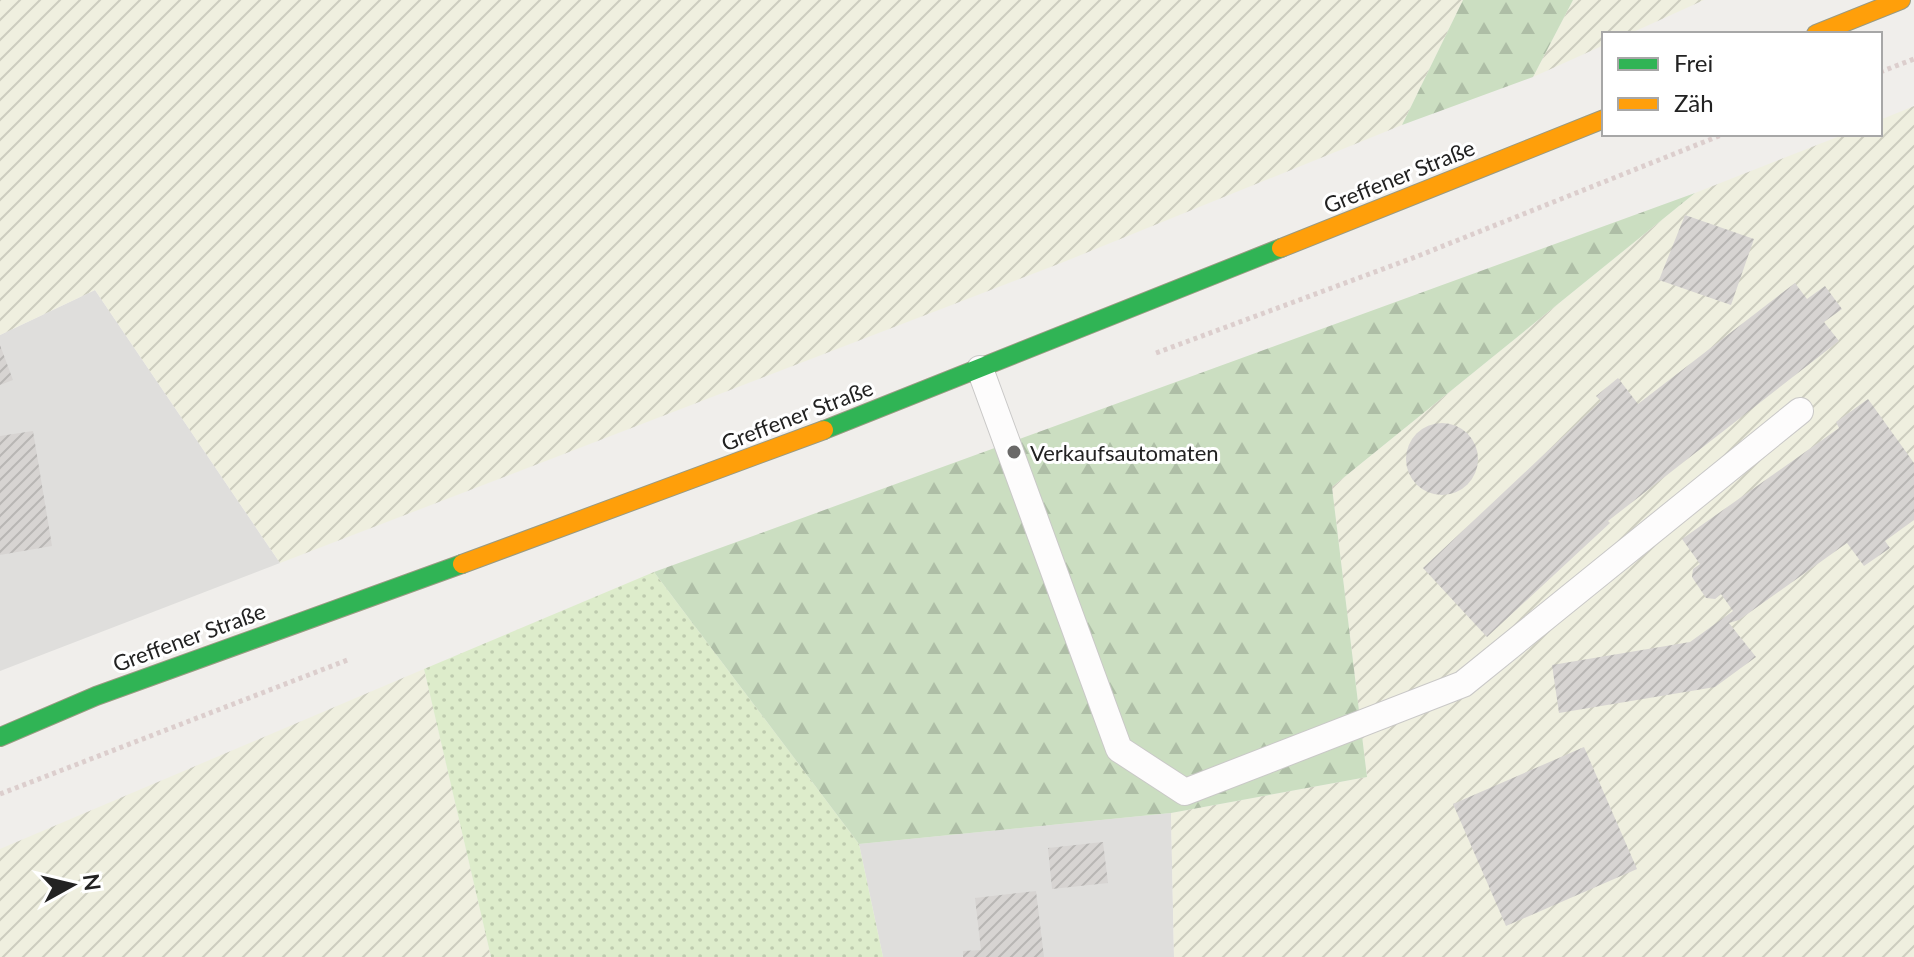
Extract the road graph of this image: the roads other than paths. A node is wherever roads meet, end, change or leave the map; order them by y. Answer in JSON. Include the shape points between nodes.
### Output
{"nodes":[{"id":1,"x":1901,"y":0,"type":"edge"},
{"id":2,"x":1821,"y":32,"type":"edge"},
{"id":3,"x":1602,"y":120,"type":"edge"},
{"id":4,"x":980,"y":369,"type":"junction"},
{"id":5,"x":1800,"y":411,"type":"dead end"},
{"id":6,"x":0,"y":737,"type":"edge"}],
"edges":[{"from":1,"to":2,"type":"main road"},
{"from":3,"to":4,"type":"main road","name":"Greffener Straße"},
{"from":4,"to":5,"type":"lane","via":[[1119,749],[1185,792],[1463,684]]},
{"from":4,"to":6,"type":"main road","name":"Greffener Straße","via":[[752,459],[96,696]]}]}
